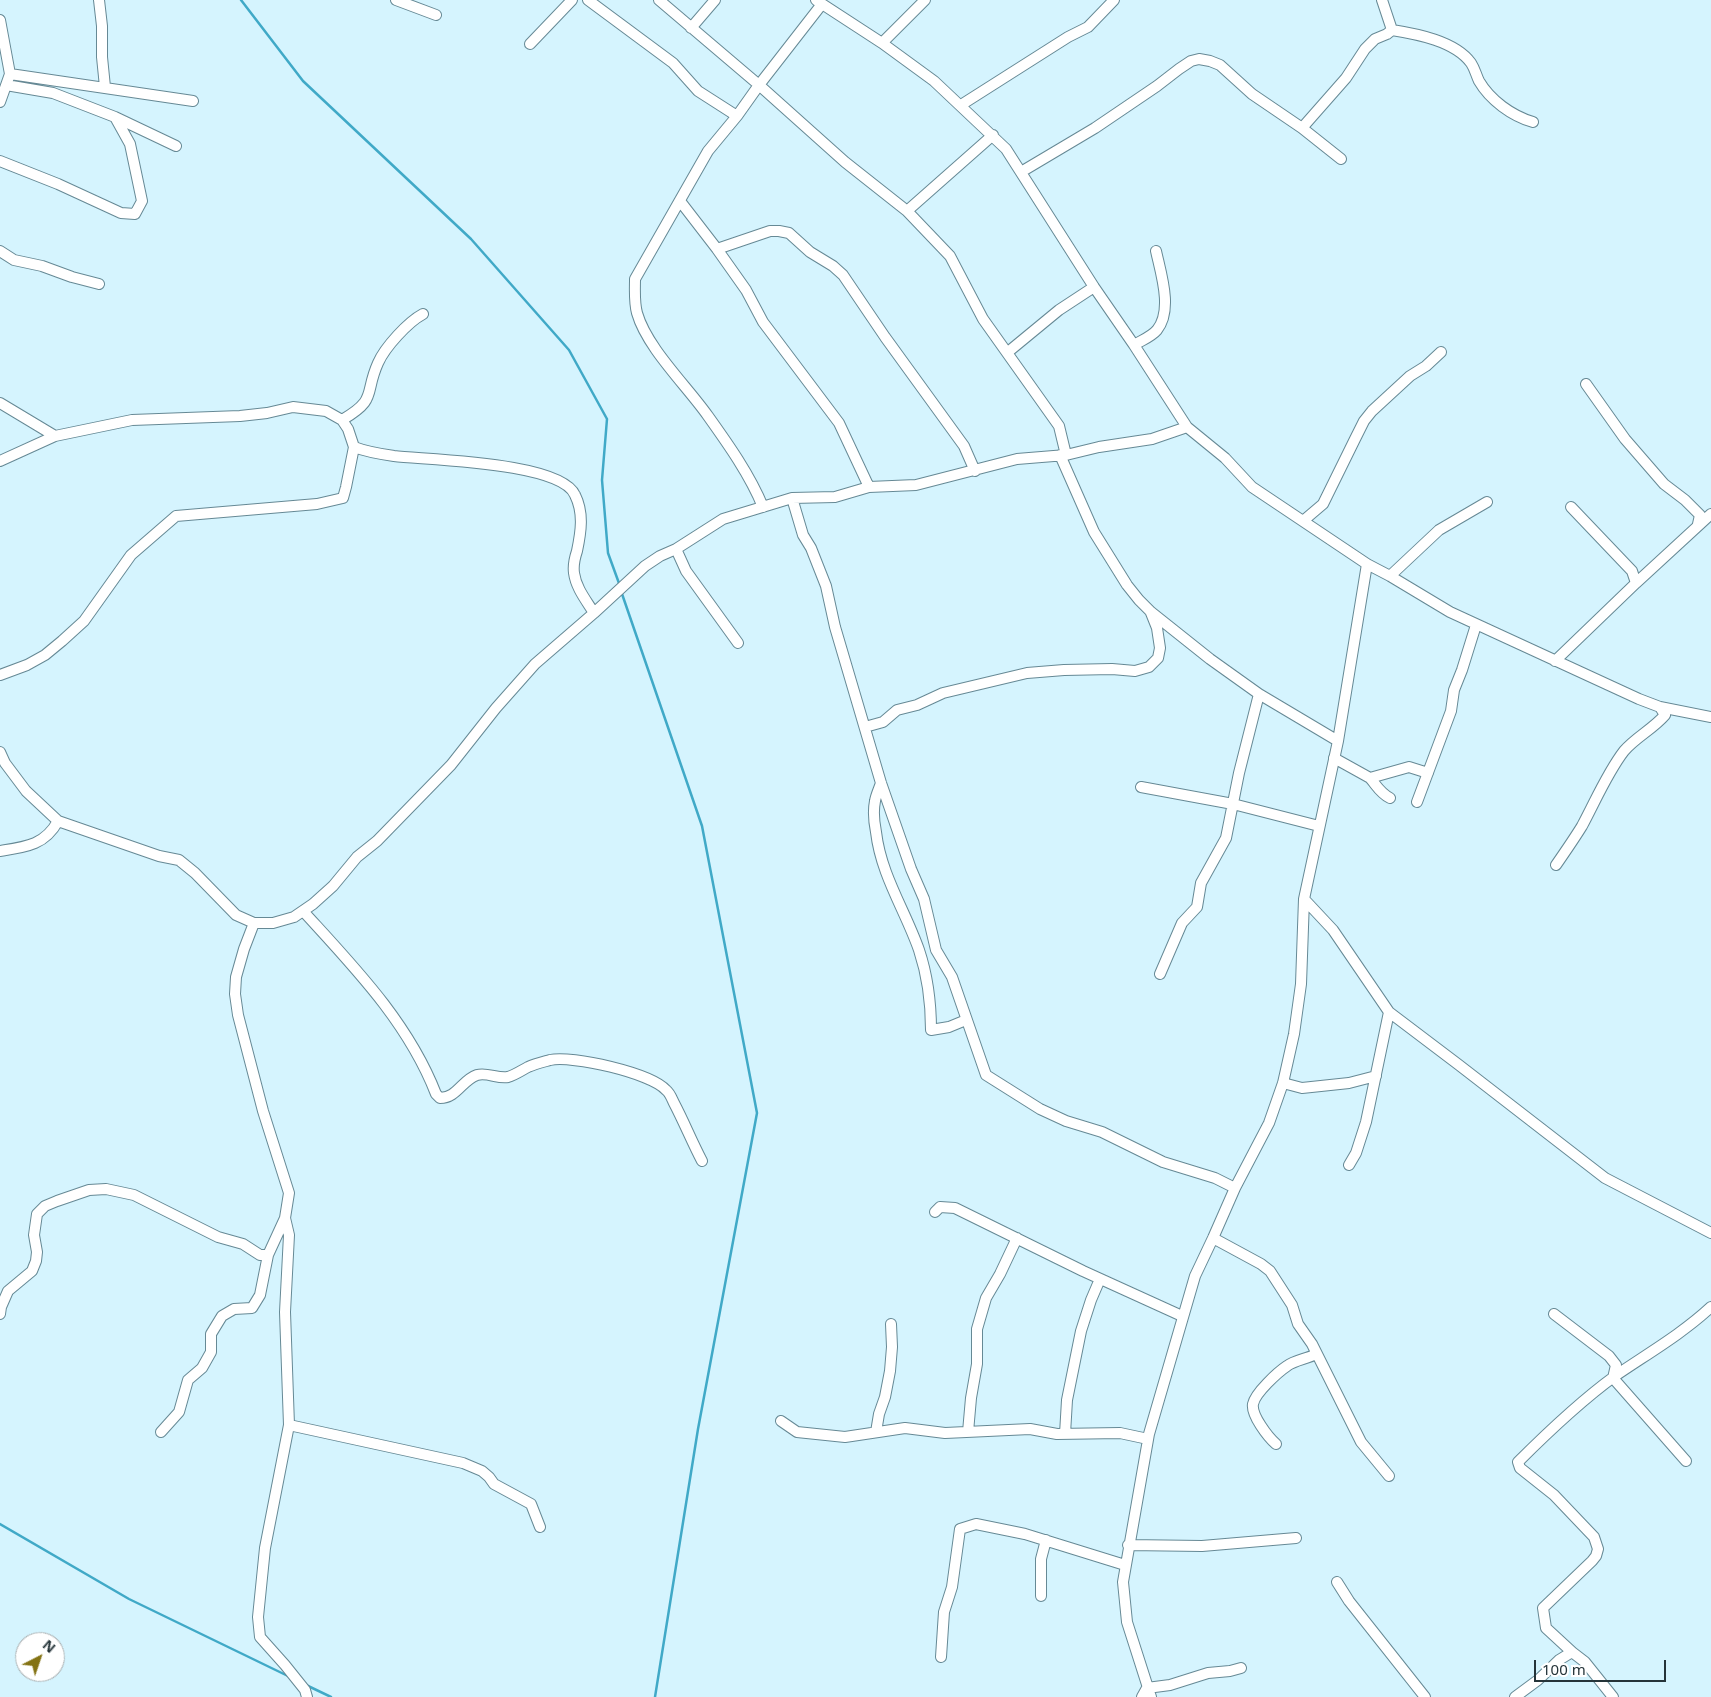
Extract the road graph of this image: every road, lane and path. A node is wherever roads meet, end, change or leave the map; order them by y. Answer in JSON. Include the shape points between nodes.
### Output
{"nodes":[{"id":1,"x":99,"y":0,"type":"edge"},
{"id":2,"x":396,"y":0,"type":"edge"},
{"id":3,"x":572,"y":0,"type":"edge"},
{"id":4,"x":588,"y":0,"type":"edge"},
{"id":5,"x":658,"y":0,"type":"edge"},
{"id":6,"x":715,"y":0,"type":"edge"},
{"id":7,"x":926,"y":0,"type":"edge"},
{"id":8,"x":1114,"y":0,"type":"edge"},
{"id":9,"x":1382,"y":0,"type":"edge"},
{"id":10,"x":819,"y":2,"type":"edge"},
{"id":11,"x":436,"y":15,"type":"dead end"},
{"id":12,"x":0,"y":20,"type":"edge"},
{"id":13,"x":692,"y":28,"type":"junction"},
{"id":14,"x":1392,"y":30,"type":"junction"},
{"id":15,"x":882,"y":43,"type":"junction"},
{"id":16,"x":530,"y":44,"type":"dead end"},
{"id":17,"x":10,"y":74,"type":"junction"},
{"id":18,"x":759,"y":85,"type":"junction"},
{"id":19,"x":6,"y":86,"type":"junction"},
{"id":20,"x":105,"y":87,"type":"junction"},
{"id":21,"x":0,"y":102,"type":"edge"},
{"id":22,"x":193,"y":102,"type":"dead end"},
{"id":23,"x":961,"y":105,"type":"junction"},
{"id":24,"x":737,"y":116,"type":"junction"},
{"id":25,"x":115,"y":117,"type":"junction"},
{"id":26,"x":1533,"y":122,"type":"dead end"},
{"id":27,"x":1302,"y":128,"type":"junction"},
{"id":28,"x":993,"y":135,"type":"junction"},
{"id":29,"x":176,"y":146,"type":"dead end"},
{"id":30,"x":1341,"y":159,"type":"dead end"},
{"id":31,"x":0,"y":161,"type":"edge"},
{"id":32,"x":1021,"y":172,"type":"junction"},
{"id":33,"x":680,"y":201,"type":"junction"},
{"id":34,"x":907,"y":211,"type":"junction"},
{"id":35,"x":717,"y":249,"type":"junction"},
{"id":36,"x":0,"y":251,"type":"edge"},
{"id":37,"x":1156,"y":251,"type":"dead end"},
{"id":38,"x":99,"y":284,"type":"dead end"},
{"id":39,"x":1094,"y":287,"type":"junction"},
{"id":40,"x":423,"y":314,"type":"dead end"},
{"id":41,"x":1134,"y":345,"type":"junction"},
{"id":42,"x":1008,"y":352,"type":"junction"},
{"id":43,"x":1441,"y":352,"type":"dead end"},
{"id":44,"x":1586,"y":384,"type":"dead end"},
{"id":45,"x":0,"y":403,"type":"edge"},
{"id":46,"x":342,"y":420,"type":"junction"},
{"id":47,"x":1187,"y":427,"type":"junction"},
{"id":48,"x":55,"y":436,"type":"junction"},
{"id":49,"x":354,"y":447,"type":"junction"},
{"id":50,"x":1063,"y":455,"type":"junction"},
{"id":51,"x":0,"y":461,"type":"edge"},
{"id":52,"x":975,"y":471,"type":"junction"},
{"id":53,"x":869,"y":487,"type":"junction"},
{"id":54,"x":792,"y":498,"type":"junction"},
{"id":55,"x":1487,"y":502,"type":"dead end"},
{"id":56,"x":763,"y":507,"type":"junction"},
{"id":57,"x":1570,"y":507,"type":"dead end"},
{"id":58,"x":1711,"y":514,"type":"edge"},
{"id":59,"x":1303,"y":521,"type":"junction"},
{"id":60,"x":1698,"y":524,"type":"junction"},
{"id":61,"x":676,"y":550,"type":"junction"},
{"id":62,"x":1367,"y":564,"type":"junction"},
{"id":63,"x":1390,"y":576,"type":"junction"},
{"id":64,"x":1636,"y":583,"type":"junction"},
{"id":65,"x":1151,"y":612,"type":"junction"},
{"id":66,"x":594,"y":613,"type":"junction"},
{"id":67,"x":1476,"y":625,"type":"junction"},
{"id":68,"x":738,"y":643,"type":"dead end"},
{"id":69,"x":1555,"y":661,"type":"junction"},
{"id":70,"x":0,"y":675,"type":"edge"},
{"id":71,"x":1260,"y":694,"type":"junction"},
{"id":72,"x":1660,"y":707,"type":"junction"},
{"id":73,"x":1711,"y":717,"type":"edge"},
{"id":74,"x":865,"y":727,"type":"junction"},
{"id":75,"x":1338,"y":741,"type":"junction"},
{"id":76,"x":0,"y":752,"type":"edge"},
{"id":77,"x":1334,"y":758,"type":"junction"},
{"id":78,"x":1428,"y":773,"type":"junction"},
{"id":79,"x":1370,"y":778,"type":"junction"},
{"id":80,"x":880,"y":783,"type":"junction"},
{"id":81,"x":1141,"y":787,"type":"dead end"},
{"id":82,"x":1390,"y":798,"type":"dead end"},
{"id":83,"x":1417,"y":802,"type":"dead end"},
{"id":84,"x":1232,"y":804,"type":"junction"},
{"id":85,"x":58,"y":821,"type":"junction"},
{"id":86,"x":1319,"y":826,"type":"junction"},
{"id":87,"x":0,"y":851,"type":"edge"},
{"id":88,"x":1556,"y":865,"type":"dead end"},
{"id":89,"x":1304,"y":899,"type":"junction"},
{"id":90,"x":303,"y":911,"type":"junction"},
{"id":91,"x":254,"y":922,"type":"junction"},
{"id":92,"x":1160,"y":974,"type":"dead end"},
{"id":93,"x":1389,"y":1012,"type":"junction"},
{"id":94,"x":966,"y":1020,"type":"junction"},
{"id":95,"x":1376,"y":1076,"type":"junction"},
{"id":96,"x":1283,"y":1084,"type":"junction"},
{"id":97,"x":702,"y":1161,"type":"dead end"},
{"id":98,"x":1349,"y":1166,"type":"dead end"},
{"id":99,"x":1235,"y":1188,"type":"junction"},
{"id":100,"x":935,"y":1212,"type":"dead end"},
{"id":101,"x":285,"y":1218,"type":"junction"},
{"id":102,"x":1711,"y":1233,"type":"edge"},
{"id":103,"x":1017,"y":1238,"type":"junction"},
{"id":104,"x":1214,"y":1238,"type":"junction"},
{"id":105,"x":268,"y":1255,"type":"junction"},
{"id":106,"x":1100,"y":1279,"type":"junction"},
{"id":107,"x":1711,"y":1307,"type":"edge"},
{"id":108,"x":0,"y":1314,"type":"edge"},
{"id":109,"x":1554,"y":1314,"type":"dead end"},
{"id":110,"x":1182,"y":1316,"type":"junction"},
{"id":111,"x":891,"y":1324,"type":"dead end"},
{"id":112,"x":1316,"y":1354,"type":"junction"},
{"id":113,"x":1613,"y":1378,"type":"junction"},
{"id":114,"x":781,"y":1421,"type":"dead end"},
{"id":115,"x":289,"y":1425,"type":"junction"},
{"id":116,"x":160,"y":1432,"type":"dead end"},
{"id":117,"x":876,"y":1432,"type":"junction"},
{"id":118,"x":968,"y":1432,"type":"junction"},
{"id":119,"x":1065,"y":1434,"type":"junction"},
{"id":120,"x":1148,"y":1439,"type":"junction"},
{"id":121,"x":1276,"y":1444,"type":"dead end"},
{"id":122,"x":1686,"y":1461,"type":"dead end"},
{"id":123,"x":1389,"y":1476,"type":"dead end"},
{"id":124,"x":540,"y":1527,"type":"dead end"},
{"id":125,"x":1296,"y":1538,"type":"dead end"},
{"id":126,"x":1046,"y":1540,"type":"junction"},
{"id":127,"x":1128,"y":1545,"type":"junction"},
{"id":128,"x":1125,"y":1565,"type":"junction"},
{"id":129,"x":1337,"y":1582,"type":"dead end"},
{"id":130,"x":1041,"y":1596,"type":"dead end"},
{"id":131,"x":1572,"y":1652,"type":"junction"},
{"id":132,"x":941,"y":1657,"type":"dead end"},
{"id":133,"x":1241,"y":1668,"type":"dead end"},
{"id":134,"x":306,"y":1694,"type":"edge"},
{"id":135,"x":1147,"y":1694,"type":"edge"},
{"id":136,"x":1425,"y":1697,"type":"edge"},
{"id":137,"x":1515,"y":1697,"type":"edge"},
{"id":138,"x":1613,"y":1697,"type":"edge"}],
"edges":[{"from":1,"to":20,"type":"street"},
{"from":2,"to":11,"type":"street"},
{"from":3,"to":16,"type":"street"},
{"from":4,"to":24,"type":"street","via":[[673,63],[698,91]]},
{"from":5,"to":13,"type":"street"},
{"from":6,"to":13,"type":"street"},
{"from":7,"to":15,"type":"street"},
{"from":8,"to":23,"type":"street","via":[[1088,27]]},
{"from":9,"to":14,"type":"street"},
{"from":10,"to":15,"type":"street"},
{"from":10,"to":18,"type":"street"},
{"from":12,"to":17,"type":"street"},
{"from":13,"to":18,"type":"street"},
{"from":14,"to":26,"type":"street","via":[[1446,43],[1471,63],[1491,98]]},
{"from":14,"to":27,"type":"street","via":[[1365,49],[1346,78]]},
{"from":15,"to":23,"type":"street"},
{"from":17,"to":19,"type":"street"},
{"from":17,"to":20,"type":"street"},
{"from":18,"to":24,"type":"street"},
{"from":18,"to":34,"type":"street","via":[[845,162]]},
{"from":19,"to":21,"type":"street"},
{"from":19,"to":25,"type":"street","via":[[53,93]]},
{"from":20,"to":22,"type":"street"},
{"from":23,"to":28,"type":"street"},
{"from":24,"to":33,"type":"street","via":[[708,151]]},
{"from":25,"to":29,"type":"street"},
{"from":25,"to":31,"type":"street","via":[[130,144],[142,201],[135,214],[121,213]]},
{"from":27,"to":30,"type":"street"},
{"from":27,"to":32,"type":"street","via":[[1252,94],[1220,65],[1200,59],[1191,61],[1095,128]]},
{"from":28,"to":32,"type":"street"},
{"from":28,"to":34,"type":"street"},
{"from":32,"to":39,"type":"street"},
{"from":33,"to":35,"type":"street"},
{"from":33,"to":56,"type":"street","via":[[635,279],[638,314],[658,351],[708,415]]},
{"from":34,"to":42,"type":"street","via":[[950,256],[983,319]]},
{"from":35,"to":52,"type":"street","via":[[770,231],[779,231],[789,233],[810,252],[833,266],[843,275],[964,446]]},
{"from":35,"to":53,"type":"street","via":[[746,290],[763,322],[839,423]]},
{"from":36,"to":38,"type":"street","via":[[14,260]]},
{"from":37,"to":41,"type":"street","via":[[1164,290],[1163,320],[1156,331]]},
{"from":39,"to":41,"type":"street"},
{"from":39,"to":42,"type":"street","via":[[1059,310]]},
{"from":40,"to":46,"type":"street","via":[[415,318],[378,362],[366,402]]},
{"from":41,"to":47,"type":"street"},
{"from":42,"to":50,"type":"street","via":[[1059,426]]},
{"from":43,"to":59,"type":"street","via":[[1368,416],[1323,504]]},
{"from":44,"to":60,"type":"street","via":[[1625,439],[1664,484],[1700,515]]},
{"from":45,"to":48,"type":"street"},
{"from":46,"to":48,"type":"street","via":[[326,411],[293,407],[240,416],[132,420]]},
{"from":46,"to":49,"type":"street"},
{"from":47,"to":50,"type":"street","via":[[1152,439]]},
{"from":47,"to":59,"type":"street","via":[[1225,458],[1252,486]]},
{"from":48,"to":51,"type":"street"},
{"from":49,"to":66,"type":"street","via":[[395,456],[526,470],[546,475],[566,486],[574,492],[580,506],[581,531],[574,571],[577,586]]},
{"from":49,"to":70,"type":"street","via":[[343,498],[317,504],[176,516],[131,555],[84,621],[62,641],[27,665]]},
{"from":50,"to":52,"type":"street","via":[[1017,459]]},
{"from":50,"to":65,"type":"street","via":[[1094,532],[1127,585]]},
{"from":52,"to":53,"type":"street","via":[[916,485]]},
{"from":53,"to":54,"type":"street","via":[[835,496]]},
{"from":54,"to":56,"type":"street"},
{"from":54,"to":74,"type":"street","via":[[803,535],[826,586]]},
{"from":55,"to":63,"type":"street","via":[[1439,530]]},
{"from":56,"to":61,"type":"street","via":[[723,519]]},
{"from":57,"to":64,"type":"street","via":[[1632,571]]},
{"from":58,"to":60,"type":"street"},
{"from":59,"to":62,"type":"street"},
{"from":60,"to":64,"type":"street"},
{"from":61,"to":66,"type":"street","via":[[645,566]]},
{"from":61,"to":68,"type":"street","via":[[686,571]]},
{"from":62,"to":63,"type":"street"},
{"from":62,"to":75,"type":"street"},
{"from":63,"to":67,"type":"street"},
{"from":64,"to":69,"type":"street"},
{"from":65,"to":71,"type":"street"},
{"from":65,"to":74,"type":"street","via":[[1158,628],[1160,648],[1158,658],[1149,667],[1135,671],[1027,673],[943,692],[897,710],[883,722]]},
{"from":66,"to":90,"type":"street","via":[[535,664],[451,765],[377,841],[357,857],[333,886]]},
{"from":67,"to":69,"type":"street"},
{"from":67,"to":78,"type":"street","via":[[1454,690],[1451,711]]},
{"from":69,"to":72,"type":"street"},
{"from":71,"to":75,"type":"street"},
{"from":71,"to":84,"type":"street"},
{"from":72,"to":73,"type":"street"},
{"from":72,"to":88,"type":"street","via":[[1665,715],[1624,752]]},
{"from":74,"to":80,"type":"street"},
{"from":75,"to":77,"type":"street"},
{"from":76,"to":85,"type":"street","via":[[26,791]]},
{"from":77,"to":79,"type":"street"},
{"from":77,"to":86,"type":"street"},
{"from":78,"to":79,"type":"street","via":[[1409,767]]},
{"from":78,"to":83,"type":"street"},
{"from":79,"to":82,"type":"street","via":[[1379,792]]},
{"from":80,"to":94,"type":"street","via":[[924,899],[936,950],[952,977]]},
{"from":80,"to":94,"type":"street","via":[[874,823],[878,849],[925,968],[931,1004],[931,1030]]},
{"from":81,"to":84,"type":"street"},
{"from":84,"to":86,"type":"street"},
{"from":84,"to":92,"type":"street","via":[[1226,838],[1201,883],[1197,907],[1182,923]]},
{"from":85,"to":87,"type":"street","via":[[52,833],[41,841]]},
{"from":85,"to":91,"type":"street","via":[[179,860],[236,915]]},
{"from":86,"to":89,"type":"street"},
{"from":89,"to":93,"type":"street","via":[[1333,930]]},
{"from":89,"to":96,"type":"street","via":[[1301,984]]},
{"from":90,"to":91,"type":"street","via":[[273,924]]},
{"from":90,"to":97,"type":"street","via":[[401,1026],[440,1098],[446,1098],[478,1075],[507,1077],[552,1059],[603,1064],[642,1077],[666,1090]]},
{"from":91,"to":101,"type":"street","via":[[236,977],[235,994],[262,1111],[289,1193]]},
{"from":93,"to":95,"type":"street"},
{"from":93,"to":102,"type":"street","via":[[1605,1178]]},
{"from":94,"to":99,"type":"street","via":[[986,1075],[1032,1104],[1102,1132],[1163,1162],[1215,1178]]},
{"from":95,"to":96,"type":"street","via":[[1349,1083],[1302,1088]]},
{"from":95,"to":98,"type":"street","via":[[1366,1122]]},
{"from":96,"to":99,"type":"street","via":[[1269,1123]]},
{"from":99,"to":104,"type":"street"},
{"from":100,"to":103,"type":"street","via":[[940,1207],[955,1208]]},
{"from":101,"to":105,"type":"street"},
{"from":101,"to":115,"type":"street","via":[[289,1235],[286,1312]]},
{"from":103,"to":106,"type":"street"},
{"from":103,"to":118,"type":"street","via":[[986,1298],[977,1330],[978,1364]]},
{"from":104,"to":110,"type":"street","via":[[1194,1276]]},
{"from":104,"to":112,"type":"street","via":[[1270,1271],[1292,1305],[1298,1324]]},
{"from":105,"to":108,"type":"street","via":[[260,1255],[243,1244],[218,1237],[134,1195],[106,1189],[89,1190],[46,1206],[37,1214],[34,1235],[36,1261],[32,1271],[8,1291]]},
{"from":105,"to":116,"type":"street","via":[[260,1295],[252,1308],[234,1309],[222,1316],[211,1334],[212,1352],[202,1368],[188,1380],[178,1412]]},
{"from":106,"to":110,"type":"street"},
{"from":106,"to":119,"type":"street","via":[[1081,1331],[1067,1400]]},
{"from":107,"to":113,"type":"street","via":[[1696,1321]]},
{"from":109,"to":113,"type":"street","via":[[1609,1356],[1616,1365]]},
{"from":110,"to":120,"type":"street"},
{"from":111,"to":117,"type":"street","via":[[890,1372]]},
{"from":112,"to":121,"type":"street","via":[[1288,1365],[1260,1391],[1253,1404],[1254,1414]]},
{"from":112,"to":123,"type":"street","via":[[1361,1442]]},
{"from":113,"to":122,"type":"street"},
{"from":113,"to":131,"type":"street","via":[[1518,1462],[1520,1468],[1554,1495],[1597,1543],[1598,1549],[1592,1561],[1543,1608],[1546,1628]]},
{"from":114,"to":117,"type":"street","via":[[797,1432],[846,1437]]},
{"from":115,"to":124,"type":"street","via":[[463,1464],[482,1472],[494,1484],[531,1504]]},
{"from":115,"to":134,"type":"street","via":[[265,1548],[258,1617],[260,1637]]},
{"from":117,"to":118,"type":"street","via":[[905,1428],[944,1433]]},
{"from":118,"to":119,"type":"street","via":[[1030,1429]]},
{"from":119,"to":120,"type":"street","via":[[1120,1433]]},
{"from":120,"to":127,"type":"street"},
{"from":125,"to":127,"type":"street","via":[[1202,1546]]},
{"from":126,"to":128,"type":"street"},
{"from":126,"to":130,"type":"street","via":[[1041,1559]]},
{"from":126,"to":132,"type":"street","via":[[976,1524],[960,1529],[952,1587],[944,1612]]},
{"from":127,"to":128,"type":"street"},
{"from":128,"to":135,"type":"street","via":[[1123,1582],[1127,1622]]},
{"from":129,"to":136,"type":"street"},
{"from":131,"to":137,"type":"street"},
{"from":131,"to":138,"type":"street","via":[[1585,1662]]},
{"from":133,"to":135,"type":"street","via":[[1208,1673]]}]}
